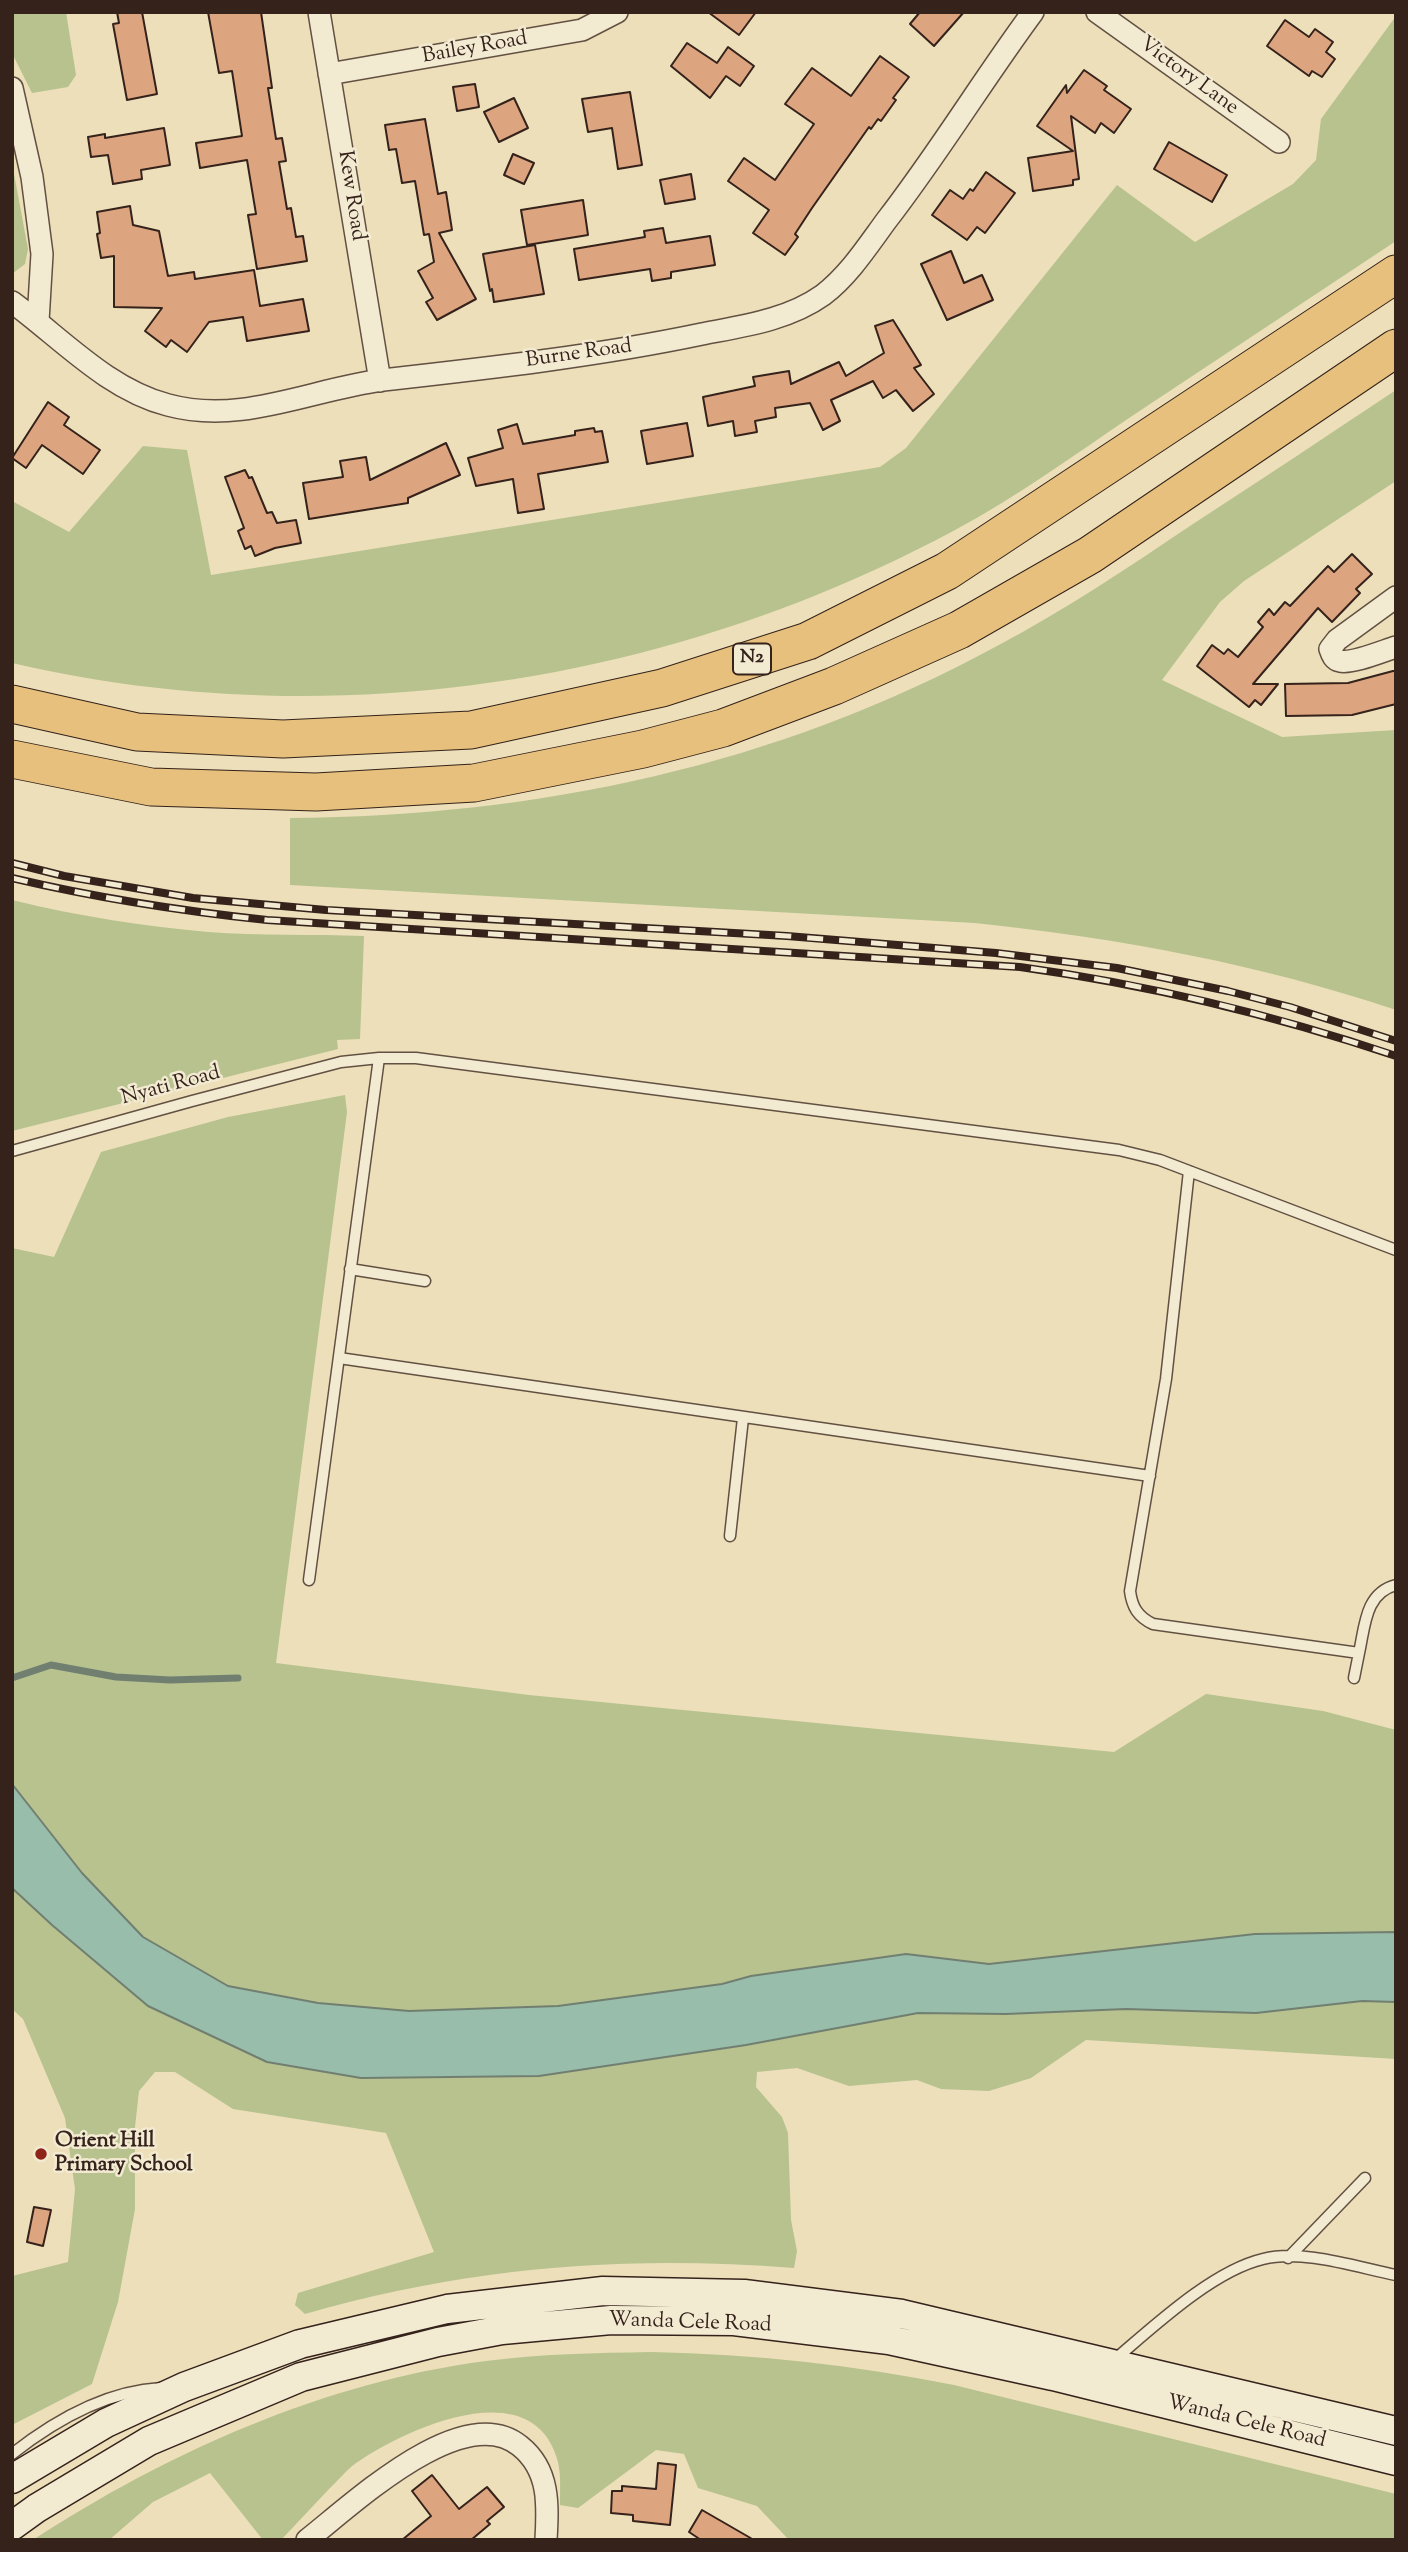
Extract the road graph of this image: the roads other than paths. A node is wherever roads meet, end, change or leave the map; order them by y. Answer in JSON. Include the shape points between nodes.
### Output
{"nodes":[{"id":1,"x":319,"y":12,"type":"edge"},
{"id":2,"x":617,"y":12,"type":"edge"},
{"id":3,"x":1033,"y":12,"type":"edge"},
{"id":4,"x":1097,"y":12,"type":"edge"},
{"id":5,"x":330,"y":74,"type":"junction"},
{"id":6,"x":12,"y":88,"type":"edge"},
{"id":7,"x":1279,"y":142,"type":"dead end"},
{"id":8,"x":1396,"y":274,"type":"edge"},
{"id":9,"x":12,"y":302,"type":"edge"},
{"id":10,"x":38,"y":321,"type":"junction"},
{"id":11,"x":1396,"y":348,"type":"edge"},
{"id":12,"x":380,"y":381,"type":"junction"},
{"id":13,"x":1396,"y":597,"type":"edge"},
{"id":14,"x":1396,"y":647,"type":"edge"},
{"id":15,"x":12,"y":704,"type":"edge"},
{"id":16,"x":12,"y":759,"type":"edge"},
{"id":17,"x":379,"y":1058,"type":"junction"},
{"id":18,"x":12,"y":1151,"type":"edge"},
{"id":19,"x":1189,"y":1171,"type":"junction"},
{"id":20,"x":1396,"y":1251,"type":"edge"},
{"id":21,"x":350,"y":1269,"type":"junction"},
{"id":22,"x":425,"y":1281,"type":"dead end"},
{"id":23,"x":340,"y":1358,"type":"junction"},
{"id":24,"x":743,"y":1418,"type":"junction"},
{"id":25,"x":1150,"y":1476,"type":"junction"},
{"id":26,"x":730,"y":1536,"type":"dead end"},
{"id":27,"x":309,"y":1580,"type":"dead end"},
{"id":28,"x":1396,"y":1585,"type":"edge"},
{"id":29,"x":1359,"y":1653,"type":"junction"},
{"id":30,"x":1354,"y":1678,"type":"dead end"},
{"id":31,"x":1365,"y":2178,"type":"dead end"},
{"id":32,"x":1288,"y":2258,"type":"junction"},
{"id":33,"x":1396,"y":2275,"type":"edge"},
{"id":34,"x":1111,"y":2363,"type":"junction"},
{"id":35,"x":184,"y":2387,"type":"junction"},
{"id":36,"x":1396,"y":2431,"type":"edge"},
{"id":37,"x":12,"y":2455,"type":"edge"},
{"id":38,"x":1396,"y":2460,"type":"edge"},
{"id":39,"x":12,"y":2479,"type":"edge"},
{"id":40,"x":12,"y":2526,"type":"edge"},
{"id":41,"x":307,"y":2540,"type":"edge"},
{"id":42,"x":546,"y":2540,"type":"edge"}],
"edges":[{"from":1,"to":5,"type":"street","name":"Kew Road"},
{"from":2,"to":5,"type":"street","name":"Bailey Road","via":[[582,30]]},
{"from":3,"to":12,"type":"street","name":"Burne Road","via":[[843,278],[798,310],[763,322],[659,343]]},
{"from":4,"to":7,"type":"street","name":"Victory Lane"},
{"from":5,"to":12,"type":"street","name":"Kew Road"},
{"from":6,"to":10,"type":"street","via":[[32,177],[42,254]]},
{"from":8,"to":15,"type":"highway","number":"N2","via":[[947,571],[808,641],[662,688],[471,730],[283,738],[137,732]]},
{"from":9,"to":10,"type":"street","name":"Burne Road"},
{"from":10,"to":12,"type":"street","name":"Burne Road","via":[[118,383],[170,406],[242,411]]},
{"from":11,"to":16,"type":"highway","via":[[1090,555],[959,630],[834,686],[723,728],[474,783],[316,792],[151,787]]},
{"from":13,"to":14,"type":"street","via":[[1329,649],[1339,661],[1348,661]]},
{"from":17,"to":18,"type":"lane","name":"Nyati Road","via":[[341,1062]]},
{"from":17,"to":19,"type":"lane","name":"Nyati Road","via":[[416,1058],[1119,1150]]},
{"from":17,"to":21,"type":"lane"},
{"from":19,"to":20,"type":"lane","name":"Nyati Road"},
{"from":19,"to":25,"type":"lane","via":[[1166,1379]]},
{"from":21,"to":22,"type":"lane"},
{"from":21,"to":23,"type":"lane"},
{"from":23,"to":24,"type":"lane"},
{"from":23,"to":27,"type":"lane"},
{"from":24,"to":25,"type":"lane"},
{"from":24,"to":26,"type":"lane"},
{"from":25,"to":29,"type":"lane","via":[[1130,1591],[1143,1619]]},
{"from":28,"to":29,"type":"lane","via":[[1376,1595],[1370,1606]]},
{"from":29,"to":30,"type":"lane"},
{"from":31,"to":32,"type":"lane"},
{"from":32,"to":33,"type":"lane","via":[[1319,2259]]},
{"from":32,"to":34,"type":"lane","via":[[1264,2259],[1231,2272],[1190,2298]]},
{"from":34,"to":35,"type":"street","name":"Wanda Cele Road","via":[[902,2314],[744,2294],[603,2291],[447,2309],[300,2344]]},
{"from":34,"to":36,"type":"street","name":"Wanda Cele Road"},
{"from":35,"to":37,"type":"lane","via":[[119,2395],[72,2415]]},
{"from":35,"to":39,"type":"street","name":"Wanda Cele Road","via":[[106,2423]]},
{"from":38,"to":40,"type":"street","name":"Wanda Cele Road","via":[[889,2340],[734,2321],[611,2320],[502,2330],[301,2377],[149,2441]]},
{"from":41,"to":42,"type":"street","via":[[415,2459],[442,2444],[484,2433],[515,2442],[540,2468],[547,2489]]}]}
